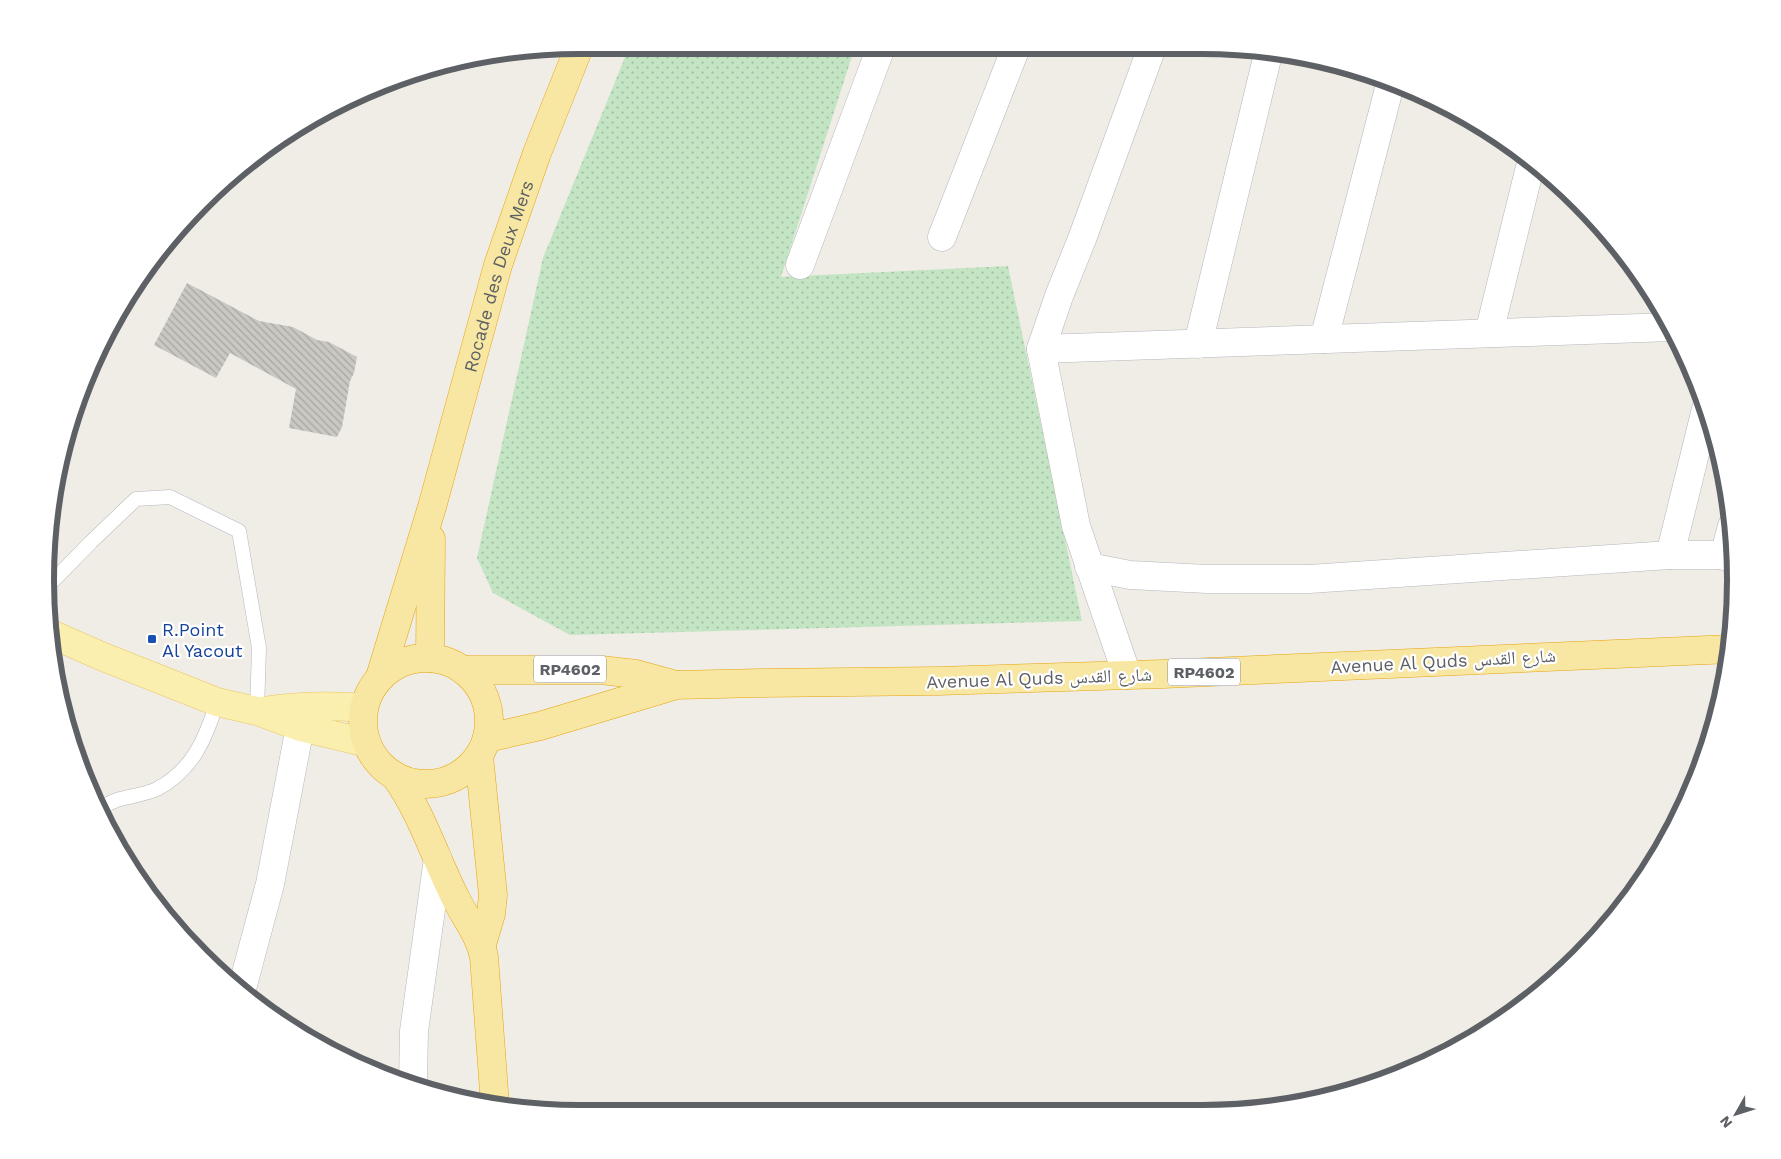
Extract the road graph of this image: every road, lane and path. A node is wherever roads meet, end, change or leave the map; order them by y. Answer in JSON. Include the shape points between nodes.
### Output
{"nodes":[{"id":1,"x":576,"y":54,"type":"edge"},
{"id":2,"x":879,"y":54,"type":"edge"},
{"id":3,"x":1013,"y":54,"type":"edge"},
{"id":4,"x":1150,"y":54,"type":"edge"},
{"id":5,"x":1267,"y":58,"type":"edge"},
{"id":6,"x":1389,"y":89,"type":"edge"},
{"id":7,"x":1530,"y":169,"type":"edge"},
{"id":8,"x":942,"y":237,"type":"dead end"},
{"id":9,"x":800,"y":265,"type":"dead end"},
{"id":10,"x":1662,"y":327,"type":"edge"},
{"id":11,"x":1488,"y":333,"type":"junction"},
{"id":12,"x":1324,"y":339,"type":"junction"},
{"id":13,"x":1198,"y":344,"type":"junction"},
{"id":14,"x":1040,"y":349,"type":"junction"},
{"id":15,"x":1703,"y":423,"type":"edge"},
{"id":16,"x":432,"y":507,"type":"junction"},
{"id":17,"x":1670,"y":555,"type":"junction"},
{"id":18,"x":1726,"y":556,"type":"edge"},
{"id":19,"x":1089,"y":568,"type":"junction"},
{"id":20,"x":54,"y":581,"type":"edge"},
{"id":21,"x":57,"y":637,"type":"edge"},
{"id":22,"x":1723,"y":649,"type":"edge"},
{"id":23,"x":430,"y":658,"type":"junction"},
{"id":24,"x":463,"y":670,"type":"junction"},
{"id":25,"x":1127,"y":675,"type":"junction"},
{"id":26,"x":380,"y":677,"type":"junction"},
{"id":27,"x":676,"y":685,"type":"junction"},
{"id":28,"x":218,"y":702,"type":"junction"},
{"id":29,"x":364,"y":708,"type":"junction"},
{"id":30,"x":256,"y":712,"type":"junction"},
{"id":31,"x":300,"y":726,"type":"junction"},
{"id":32,"x":367,"y":744,"type":"junction"},
{"id":33,"x":483,"y":747,"type":"junction"},
{"id":34,"x":395,"y":776,"type":"junction"},
{"id":35,"x":105,"y":805,"type":"edge"},
{"id":36,"x":438,"y":859,"type":"junction"},
{"id":37,"x":482,"y":944,"type":"junction"},
{"id":38,"x":243,"y":984,"type":"edge"},
{"id":39,"x":413,"y":1078,"type":"edge"},
{"id":40,"x":494,"y":1098,"type":"edge"}],
"edges":[{"from":1,"to":16,"type":"highway","name":"Rocade des Deux Mers","via":[[498,265]]},
{"from":2,"to":9,"type":"street"},
{"from":3,"to":8,"type":"street"},
{"from":4,"to":14,"type":"street"},
{"from":5,"to":13,"type":"street"},
{"from":6,"to":12,"type":"street"},
{"from":7,"to":11,"type":"street"},
{"from":10,"to":11,"type":"street"},
{"from":11,"to":12,"type":"street"},
{"from":12,"to":13,"type":"street"},
{"from":13,"to":14,"type":"street"},
{"from":14,"to":19,"type":"street","via":[[1076,526]]},
{"from":15,"to":17,"type":"street"},
{"from":16,"to":23,"type":"highway","name":"Rocade des Deux Mers"},
{"from":16,"to":26,"type":"highway","name":"Rocade des Deux Mers"},
{"from":17,"to":18,"type":"street"},
{"from":17,"to":19,"type":"street","via":[[1309,579],[1207,579],[1130,575]]},
{"from":19,"to":25,"type":"street"},
{"from":20,"to":30,"type":"lane","via":[[136,499],[170,497],[239,531],[258,648]]},
{"from":21,"to":28,"type":"main road"},
{"from":22,"to":25,"type":"highway","name":"Avenue Al Quds شارع القدس","number":"RP4602"},
{"from":23,"to":24,"type":"highway","number":"RP4602"},
{"from":23,"to":26,"type":"highway","number":"RP4602","via":[[412,659]]},
{"from":24,"to":27,"type":"highway","name":"Avenue Al Quds شارع القدس","number":"RP4602","via":[[601,670],[636,674]]},
{"from":24,"to":33,"type":"highway","number":"RP4602","via":[[477,685],[489,713]]},
{"from":25,"to":27,"type":"highway","name":"Avenue Al Quds شارع القدس","number":"RP4602"},
{"from":26,"to":29,"type":"highway","number":"RP4602"},
{"from":27,"to":33,"type":"highway","name":"Avenue Al Quds شارع القدس","number":"RP4602","via":[[540,726]]},
{"from":28,"to":30,"type":"main road"},
{"from":28,"to":35,"type":"lane","via":[[208,734],[192,760],[176,777],[156,790]]},
{"from":29,"to":30,"type":"main road","via":[[292,706]]},
{"from":29,"to":32,"type":"highway","number":"RP4602"},
{"from":30,"to":31,"type":"main road"},
{"from":31,"to":32,"type":"main road"},
{"from":31,"to":38,"type":"street","via":[[270,884]]},
{"from":32,"to":34,"type":"highway","number":"RP4602","via":[[378,762]]},
{"from":33,"to":34,"type":"highway","number":"RP4602","via":[[462,773],[440,783],[417,784]]},
{"from":33,"to":37,"type":"highway","via":[[493,895]]},
{"from":34,"to":36,"type":"highway","via":[[419,816]]},
{"from":36,"to":37,"type":"highway","via":[[456,900]]},
{"from":36,"to":39,"type":"street","via":[[414,1031]]},
{"from":37,"to":40,"type":"highway"}]}
